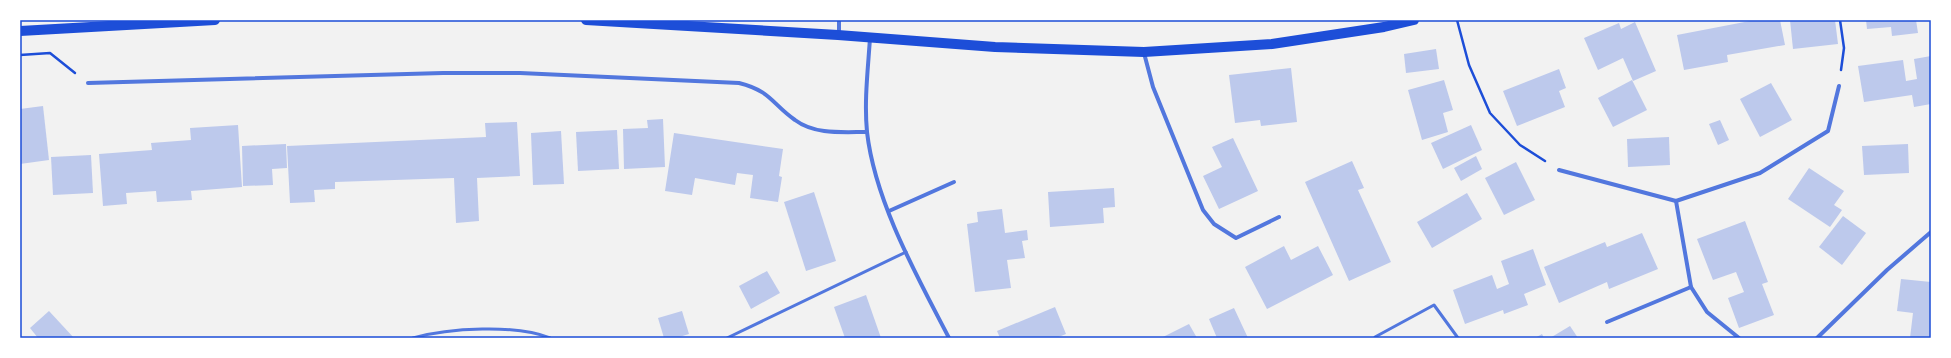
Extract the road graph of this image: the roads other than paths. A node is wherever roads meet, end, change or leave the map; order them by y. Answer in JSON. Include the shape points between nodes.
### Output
{"nodes":[{"id":1,"x":215,"y":20,"type":"edge"},
{"id":2,"x":586,"y":20,"type":"edge"},
{"id":3,"x":839,"y":20,"type":"edge"},
{"id":4,"x":1414,"y":20,"type":"edge"},
{"id":5,"x":136,"y":22,"type":"edge"},
{"id":6,"x":20,"y":30,"type":"edge"},
{"id":7,"x":838,"y":35,"type":"junction"},
{"id":8,"x":870,"y":38,"type":"junction"},
{"id":9,"x":1144,"y":52,"type":"junction"},
{"id":10,"x":88,"y":83,"type":"road end"},
{"id":11,"x":1839,"y":86,"type":"road end"},
{"id":12,"x":867,"y":132,"type":"junction"},
{"id":13,"x":1559,"y":170,"type":"road end"},
{"id":14,"x":954,"y":182,"type":"dead end"},
{"id":15,"x":1676,"y":201,"type":"junction"},
{"id":16,"x":889,"y":211,"type":"junction"},
{"id":17,"x":1279,"y":217,"type":"dead end"},
{"id":18,"x":1931,"y":232,"type":"edge"},
{"id":19,"x":906,"y":252,"type":"junction"},
{"id":20,"x":1691,"y":287,"type":"junction"},
{"id":21,"x":1607,"y":322,"type":"dead end"},
{"id":22,"x":1375,"y":337,"type":"dead end"},
{"id":23,"x":413,"y":338,"type":"edge"},
{"id":24,"x":550,"y":338,"type":"edge"},
{"id":25,"x":727,"y":338,"type":"edge"},
{"id":26,"x":948,"y":338,"type":"edge"},
{"id":27,"x":1458,"y":338,"type":"edge"},
{"id":28,"x":1739,"y":338,"type":"edge"},
{"id":29,"x":1817,"y":338,"type":"edge"}],
"edges":[{"from":1,"to":5,"type":"main road"},
{"from":2,"to":7,"type":"main road"},
{"from":3,"to":7,"type":"street"},
{"from":4,"to":9,"type":"main road","via":[[1272,44]]},
{"from":5,"to":6,"type":"main road"},
{"from":7,"to":8,"type":"main road"},
{"from":8,"to":9,"type":"main road","via":[[995,47]]},
{"from":8,"to":12,"type":"street"},
{"from":9,"to":17,"type":"street","via":[[1156,94],[1203,210],[1214,224],[1236,238]]},
{"from":10,"to":12,"type":"street","via":[[459,73],[739,83],[765,93],[795,120],[809,128]]},
{"from":11,"to":15,"type":"street","via":[[1828,130],[1760,173]]},
{"from":12,"to":16,"type":"street","via":[[877,178]]},
{"from":13,"to":15,"type":"street"},
{"from":14,"to":16,"type":"street"},
{"from":15,"to":20,"type":"street"},
{"from":16,"to":19,"type":"street"},
{"from":18,"to":29,"type":"street","via":[[1886,270]]},
{"from":19,"to":25,"type":"lane"},
{"from":19,"to":26,"type":"street"},
{"from":20,"to":21,"type":"street"},
{"from":20,"to":28,"type":"street","via":[[1707,312]]},
{"from":22,"to":27,"type":"lane","via":[[1434,305]]},
{"from":23,"to":24,"type":"lane","via":[[471,329],[529,333]]}]}
